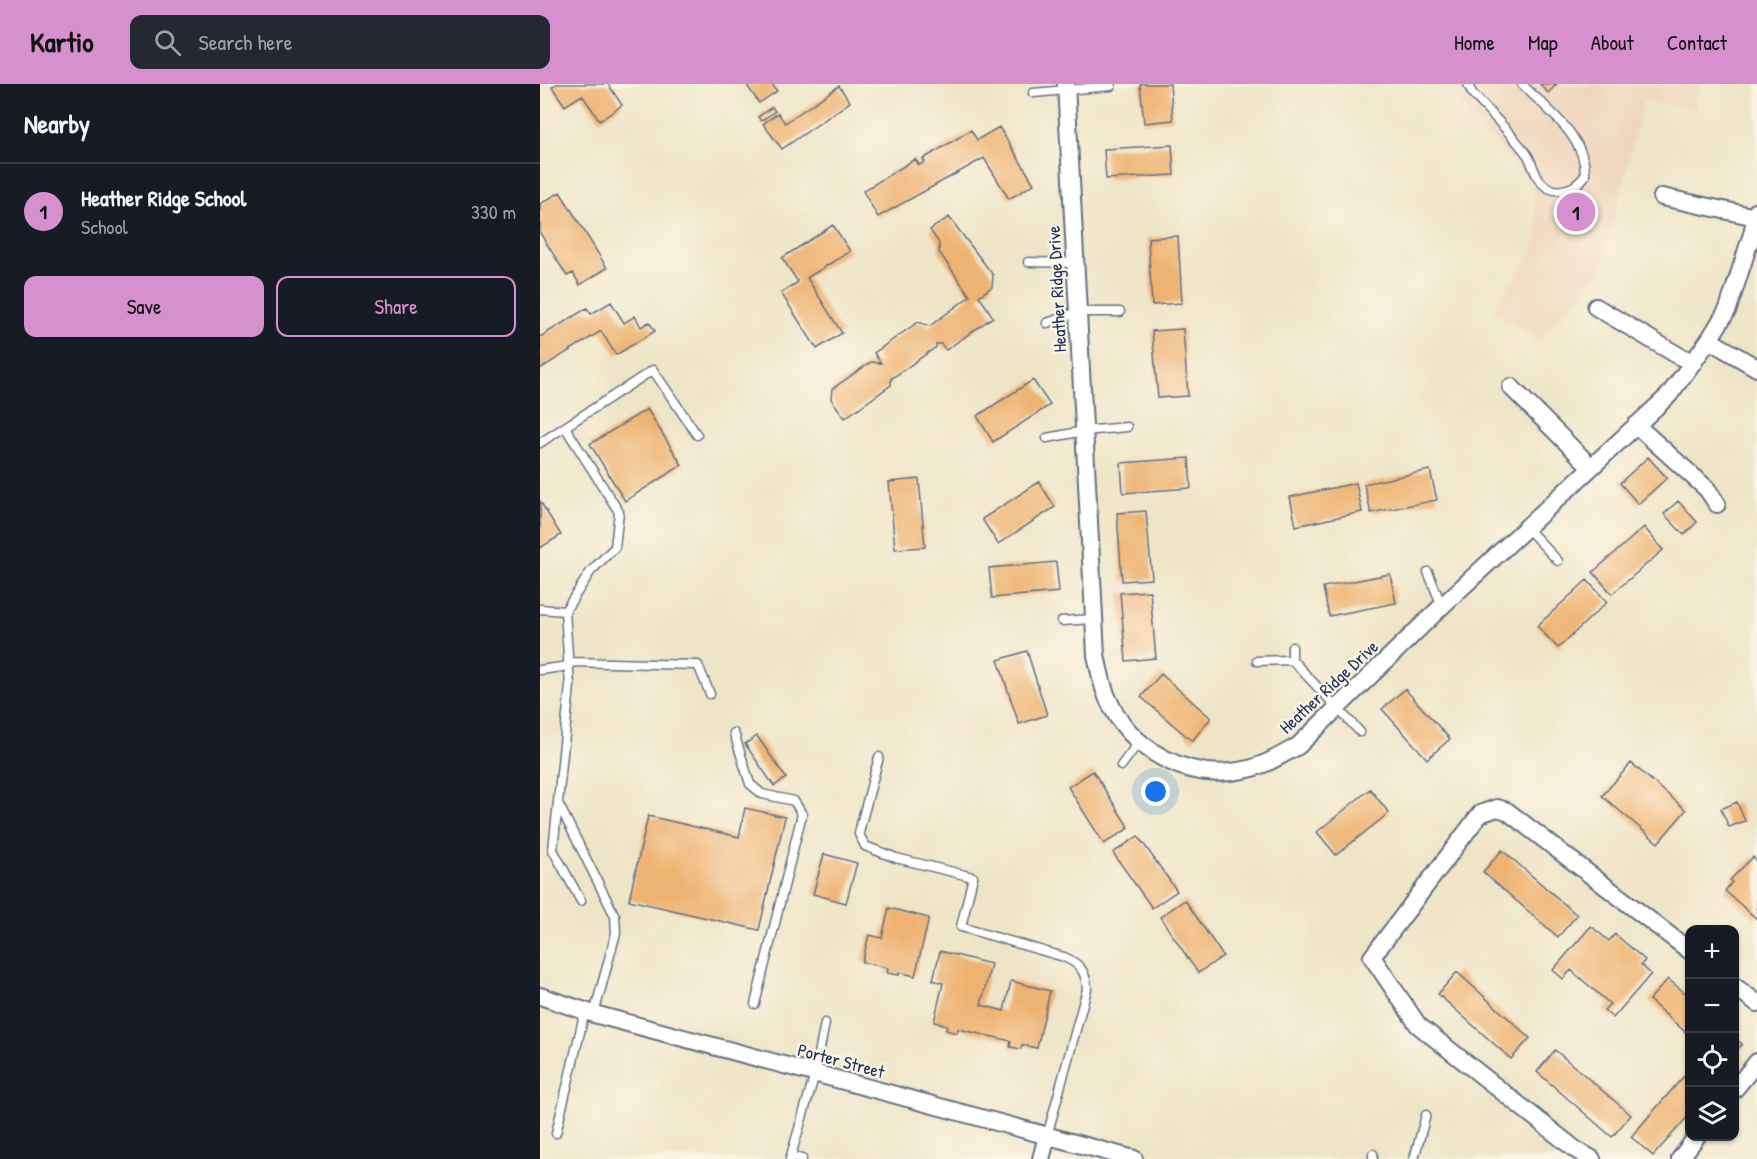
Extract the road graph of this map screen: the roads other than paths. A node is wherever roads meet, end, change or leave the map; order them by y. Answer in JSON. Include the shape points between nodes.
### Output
{"nodes":[{"id":1,"x":1468,"y":84,"type":"edge"},
{"id":2,"x":1522,"y":84,"type":"edge"},
{"id":3,"x":1111,"y":86,"type":"dead end"},
{"id":4,"x":1066,"y":87,"type":"edge"},
{"id":5,"x":1033,"y":93,"type":"dead end"},
{"id":6,"x":1662,"y":197,"type":"dead end"},
{"id":7,"x":1756,"y":214,"type":"edge"},
{"id":8,"x":1753,"y":244,"type":"edge"},
{"id":9,"x":1028,"y":262,"type":"dead end"},
{"id":10,"x":1075,"y":263,"type":"junction"},
{"id":11,"x":1596,"y":307,"type":"dead end"},
{"id":12,"x":1078,"y":312,"type":"junction"},
{"id":13,"x":1120,"y":312,"type":"dead end"},
{"id":14,"x":1047,"y":323,"type":"dead end"},
{"id":15,"x":1710,"y":340,"type":"junction"},
{"id":16,"x":1694,"y":362,"type":"junction"},
{"id":17,"x":1757,"y":368,"type":"edge"},
{"id":18,"x":1510,"y":387,"type":"dead end"},
{"id":19,"x":1636,"y":425,"type":"junction"},
{"id":20,"x":565,"y":427,"type":"junction"},
{"id":21,"x":1126,"y":427,"type":"dead end"},
{"id":22,"x":1084,"y":431,"type":"junction"},
{"id":23,"x":697,"y":435,"type":"dead end"},
{"id":24,"x":1047,"y":438,"type":"dead end"},
{"id":25,"x":540,"y":443,"type":"edge"},
{"id":26,"x":1591,"y":467,"type":"junction"},
{"id":27,"x":1717,"y":504,"type":"dead end"},
{"id":28,"x":1526,"y":527,"type":"junction"},
{"id":29,"x":1558,"y":561,"type":"dead end"},
{"id":30,"x":1428,"y":572,"type":"dead end"},
{"id":31,"x":1442,"y":606,"type":"junction"},
{"id":32,"x":540,"y":609,"type":"edge"},
{"id":33,"x":565,"y":611,"type":"junction"},
{"id":34,"x":1093,"y":619,"type":"junction"},
{"id":35,"x":1062,"y":621,"type":"dead end"},
{"id":36,"x":1292,"y":647,"type":"dead end"},
{"id":37,"x":1292,"y":660,"type":"junction"},
{"id":38,"x":1257,"y":661,"type":"dead end"},
{"id":39,"x":569,"y":664,"type":"junction"},
{"id":40,"x":540,"y":670,"type":"edge"},
{"id":41,"x":710,"y":694,"type":"dead end"},
{"id":42,"x":1338,"y":709,"type":"junction"},
{"id":43,"x":1360,"y":732,"type":"dead end"},
{"id":44,"x":734,"y":733,"type":"dead end"},
{"id":45,"x":1138,"y":743,"type":"junction"},
{"id":46,"x":879,"y":757,"type":"dead end"},
{"id":47,"x":1121,"y":766,"type":"dead end"},
{"id":48,"x":558,"y":803,"type":"junction"},
{"id":49,"x":581,"y":901,"type":"dead end"},
{"id":50,"x":1685,"y":948,"type":"edge"},
{"id":51,"x":1739,"y":990,"type":"edge"},
{"id":52,"x":540,"y":996,"type":"edge"},
{"id":53,"x":1757,"y":1003,"type":"edge"},
{"id":54,"x":755,"y":1004,"type":"dead end"},
{"id":55,"x":589,"y":1013,"type":"junction"},
{"id":56,"x":825,"y":1023,"type":"dead end"},
{"id":57,"x":1757,"y":1062,"type":"edge"},
{"id":58,"x":815,"y":1074,"type":"junction"},
{"id":59,"x":1736,"y":1087,"type":"edge"},
{"id":60,"x":1426,"y":1115,"type":"dead end"},
{"id":61,"x":556,"y":1133,"type":"dead end"},
{"id":62,"x":1047,"y":1136,"type":"junction"},
{"id":63,"x":1694,"y":1141,"type":"edge"},
{"id":64,"x":790,"y":1158,"type":"edge"},
{"id":65,"x":802,"y":1159,"type":"edge"},
{"id":66,"x":1041,"y":1159,"type":"edge"},
{"id":67,"x":1134,"y":1159,"type":"edge"},
{"id":68,"x":1414,"y":1159,"type":"edge"},
{"id":69,"x":1592,"y":1159,"type":"edge"},
{"id":70,"x":1680,"y":1159,"type":"edge"}],
"edges":[{"from":1,"to":2,"type":"lane","via":[[1528,155],[1545,186],[1555,191],[1568,190],[1585,176],[1586,160],[1576,140]]},
{"from":3,"to":4,"type":"lane"},
{"from":4,"to":5,"type":"lane"},
{"from":4,"to":10,"type":"street","name":"Heather Ridge Drive"},
{"from":6,"to":7,"type":"street"},
{"from":7,"to":8,"type":"street","name":"Heather Ridge Drive"},
{"from":8,"to":15,"type":"street","name":"Heather Ridge Drive","via":[[1728,309]]},
{"from":9,"to":10,"type":"lane"},
{"from":10,"to":12,"type":"street","name":"Heather Ridge Drive"},
{"from":11,"to":16,"type":"street"},
{"from":12,"to":13,"type":"lane"},
{"from":12,"to":14,"type":"lane"},
{"from":12,"to":22,"type":"street","name":"Heather Ridge Drive"},
{"from":15,"to":16,"type":"street","name":"Heather Ridge Drive"},
{"from":15,"to":17,"type":"street"},
{"from":16,"to":19,"type":"street","name":"Heather Ridge Drive","via":[[1669,394]]},
{"from":18,"to":26,"type":"street"},
{"from":19,"to":26,"type":"street","name":"Heather Ridge Drive"},
{"from":19,"to":27,"type":"street","via":[[1707,489]]},
{"from":20,"to":23,"type":"lane","via":[[653,370]]},
{"from":20,"to":25,"type":"lane"},
{"from":20,"to":33,"type":"lane","via":[[617,505],[620,526],[615,547],[591,571]]},
{"from":21,"to":22,"type":"lane"},
{"from":22,"to":24,"type":"lane"},
{"from":22,"to":34,"type":"street","name":"Heather Ridge Drive"},
{"from":26,"to":28,"type":"street","name":"Heather Ridge Drive"},
{"from":28,"to":29,"type":"lane"},
{"from":28,"to":31,"type":"street","name":"Heather Ridge Drive"},
{"from":30,"to":31,"type":"lane"},
{"from":31,"to":42,"type":"street","name":"Heather Ridge Drive"},
{"from":32,"to":33,"type":"lane"},
{"from":33,"to":39,"type":"lane"},
{"from":34,"to":35,"type":"lane"},
{"from":34,"to":45,"type":"street","name":"Heather Ridge Drive","via":[[1095,655],[1107,698]]},
{"from":36,"to":37,"type":"lane"},
{"from":37,"to":38,"type":"lane"},
{"from":37,"to":42,"type":"lane"},
{"from":39,"to":40,"type":"lane"},
{"from":39,"to":41,"type":"lane","via":[[698,665]]},
{"from":39,"to":48,"type":"lane"},
{"from":42,"to":43,"type":"lane"},
{"from":42,"to":45,"type":"street","name":"Heather Ridge Drive","via":[[1298,746],[1243,771],[1196,771],[1173,764]]},
{"from":44,"to":54,"type":"lane","via":[[750,784],[762,794],[795,801],[802,814]]},
{"from":45,"to":47,"type":"lane"},
{"from":46,"to":62,"type":"lane","via":[[859,834],[865,846],[973,877],[961,927],[1064,957],[1076,962],[1086,976],[1087,989]]},
{"from":48,"to":49,"type":"lane","via":[[553,849]]},
{"from":48,"to":55,"type":"lane","via":[[615,916],[616,933],[609,965]]},
{"from":50,"to":69,"type":"street","via":[[1507,811],[1497,808],[1480,814],[1372,957],[1418,1025]]},
{"from":51,"to":53,"type":"street"},
{"from":52,"to":55,"type":"street","name":"Porter Street"},
{"from":55,"to":58,"type":"street","name":"Porter Street"},
{"from":55,"to":61,"type":"lane"},
{"from":56,"to":58,"type":"lane"},
{"from":57,"to":59,"type":"street"},
{"from":58,"to":62,"type":"street","name":"Porter Street"},
{"from":58,"to":64,"type":"lane"},
{"from":60,"to":68,"type":"lane"},
{"from":62,"to":66,"type":"street"},
{"from":62,"to":67,"type":"street","name":"Porter Street"},
{"from":63,"to":70,"type":"street"},
{"from":64,"to":65,"type":"lane"}]}
